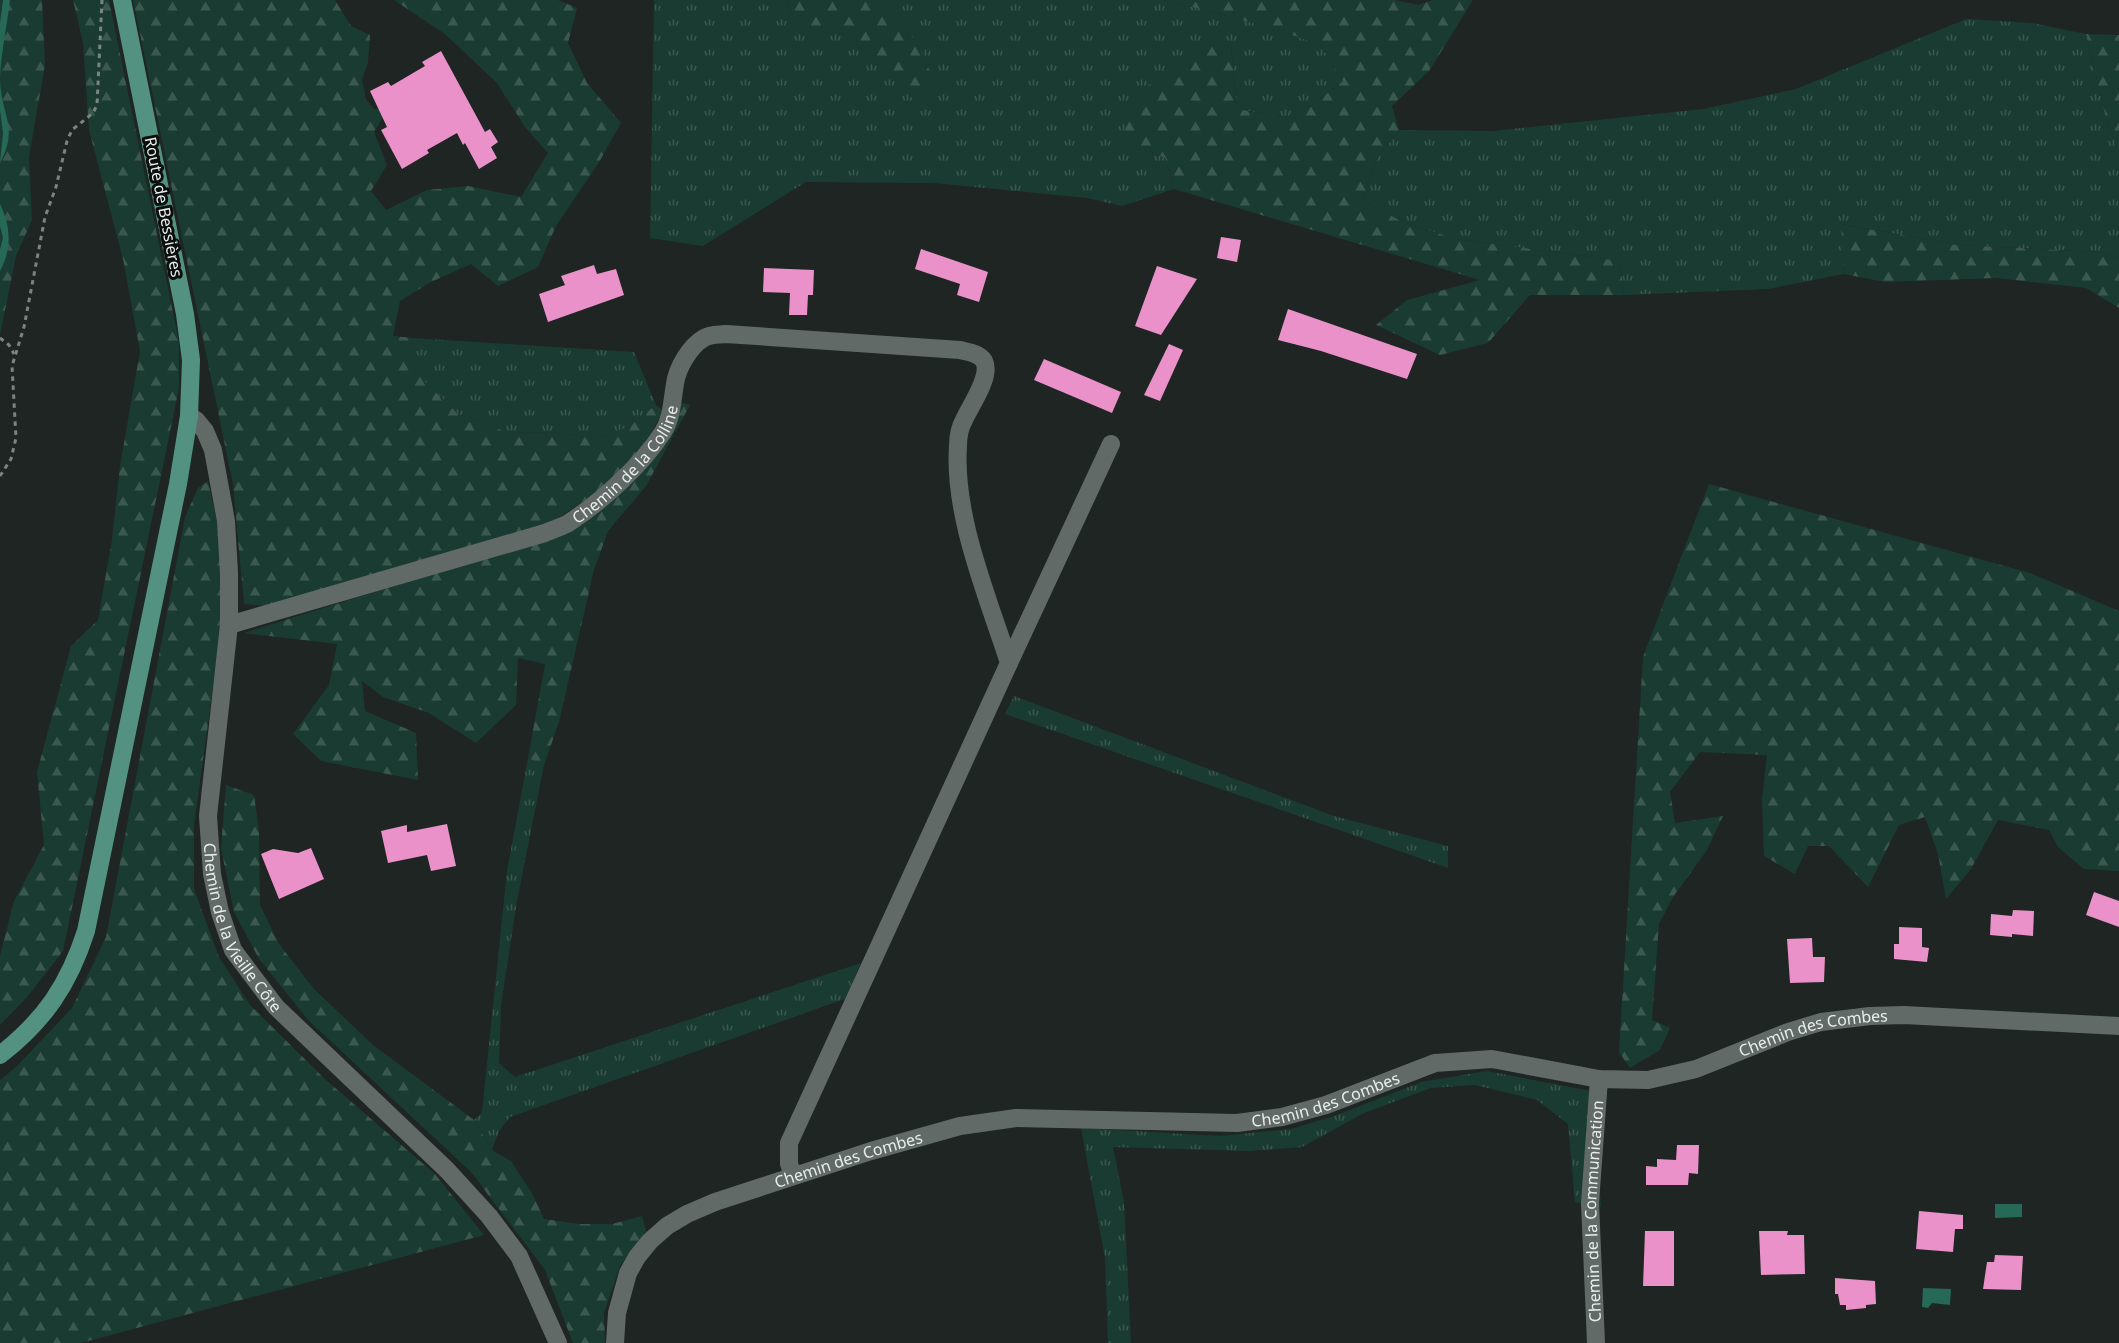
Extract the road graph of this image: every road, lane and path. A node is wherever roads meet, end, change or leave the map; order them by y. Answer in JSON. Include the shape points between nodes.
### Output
{"nodes":[{"id":1,"x":102,"y":0,"type":"edge"},
{"id":2,"x":122,"y":0,"type":"edge"},
{"id":3,"x":0,"y":338,"type":"edge"},
{"id":4,"x":14,"y":354,"type":"junction"},
{"id":5,"x":189,"y":416,"type":"junction"},
{"id":6,"x":1111,"y":444,"type":"dead end"},
{"id":7,"x":0,"y":476,"type":"edge"},
{"id":8,"x":229,"y":625,"type":"junction"},
{"id":9,"x":1009,"y":663,"type":"junction"},
{"id":10,"x":2119,"y":1026,"type":"edge"},
{"id":11,"x":0,"y":1055,"type":"edge"},
{"id":12,"x":1599,"y":1079,"type":"junction"},
{"id":13,"x":792,"y":1175,"type":"junction"},
{"id":14,"x":558,"y":1343,"type":"edge"},
{"id":15,"x":615,"y":1343,"type":"edge"},
{"id":16,"x":1596,"y":1343,"type":"edge"}],
"edges":[{"from":1,"to":4,"type":"path","via":[[97,105],[72,130],[67,141],[45,217],[24,327]]},
{"from":2,"to":5,"type":"main road","name":"Route de Bessières","via":[[185,314],[191,360]]},
{"from":3,"to":4,"type":"path"},
{"from":4,"to":7,"type":"path","via":[[16,438],[11,459]]},
{"from":5,"to":8,"type":"street","name":"Chemin de la Vieille Côte","via":[[205,431],[213,450],[226,521]]},
{"from":5,"to":11,"type":"main road","name":"Route de Bessières","via":[[86,931],[76,961],[58,994],[33,1025]]},
{"from":6,"to":9,"type":"street"},
{"from":8,"to":9,"type":"street","name":"Chemin de la Colline","via":[[569,523],[639,462],[664,431],[672,411],[675,381],[692,348],[712,335],[726,334],[960,350],[976,354],[984,361],[983,382],[962,422],[958,482],[967,530]]},
{"from":8,"to":14,"type":"street","name":"Chemin de la Vieille Côte","via":[[208,816],[212,874],[233,950],[276,1007],[447,1170],[489,1216],[519,1256]]},
{"from":9,"to":13,"type":"street","via":[[789,1143]]},
{"from":10,"to":12,"type":"street","name":"Chemin des Combes","via":[[1904,1015],[1842,1018],[1788,1032],[1670,1076],[1648,1080]]},
{"from":12,"to":13,"type":"street","name":"Chemin des Combes","via":[[1492,1059],[1435,1063],[1326,1106],[1282,1117],[1237,1123],[1016,1118],[960,1126]]},
{"from":12,"to":16,"type":"street","name":"Chemin de la Communication","via":[[1590,1203]]},
{"from":13,"to":15,"type":"street","name":"Chemin des Combes","via":[[687,1214],[650,1241],[628,1273],[621,1293]]}]}
